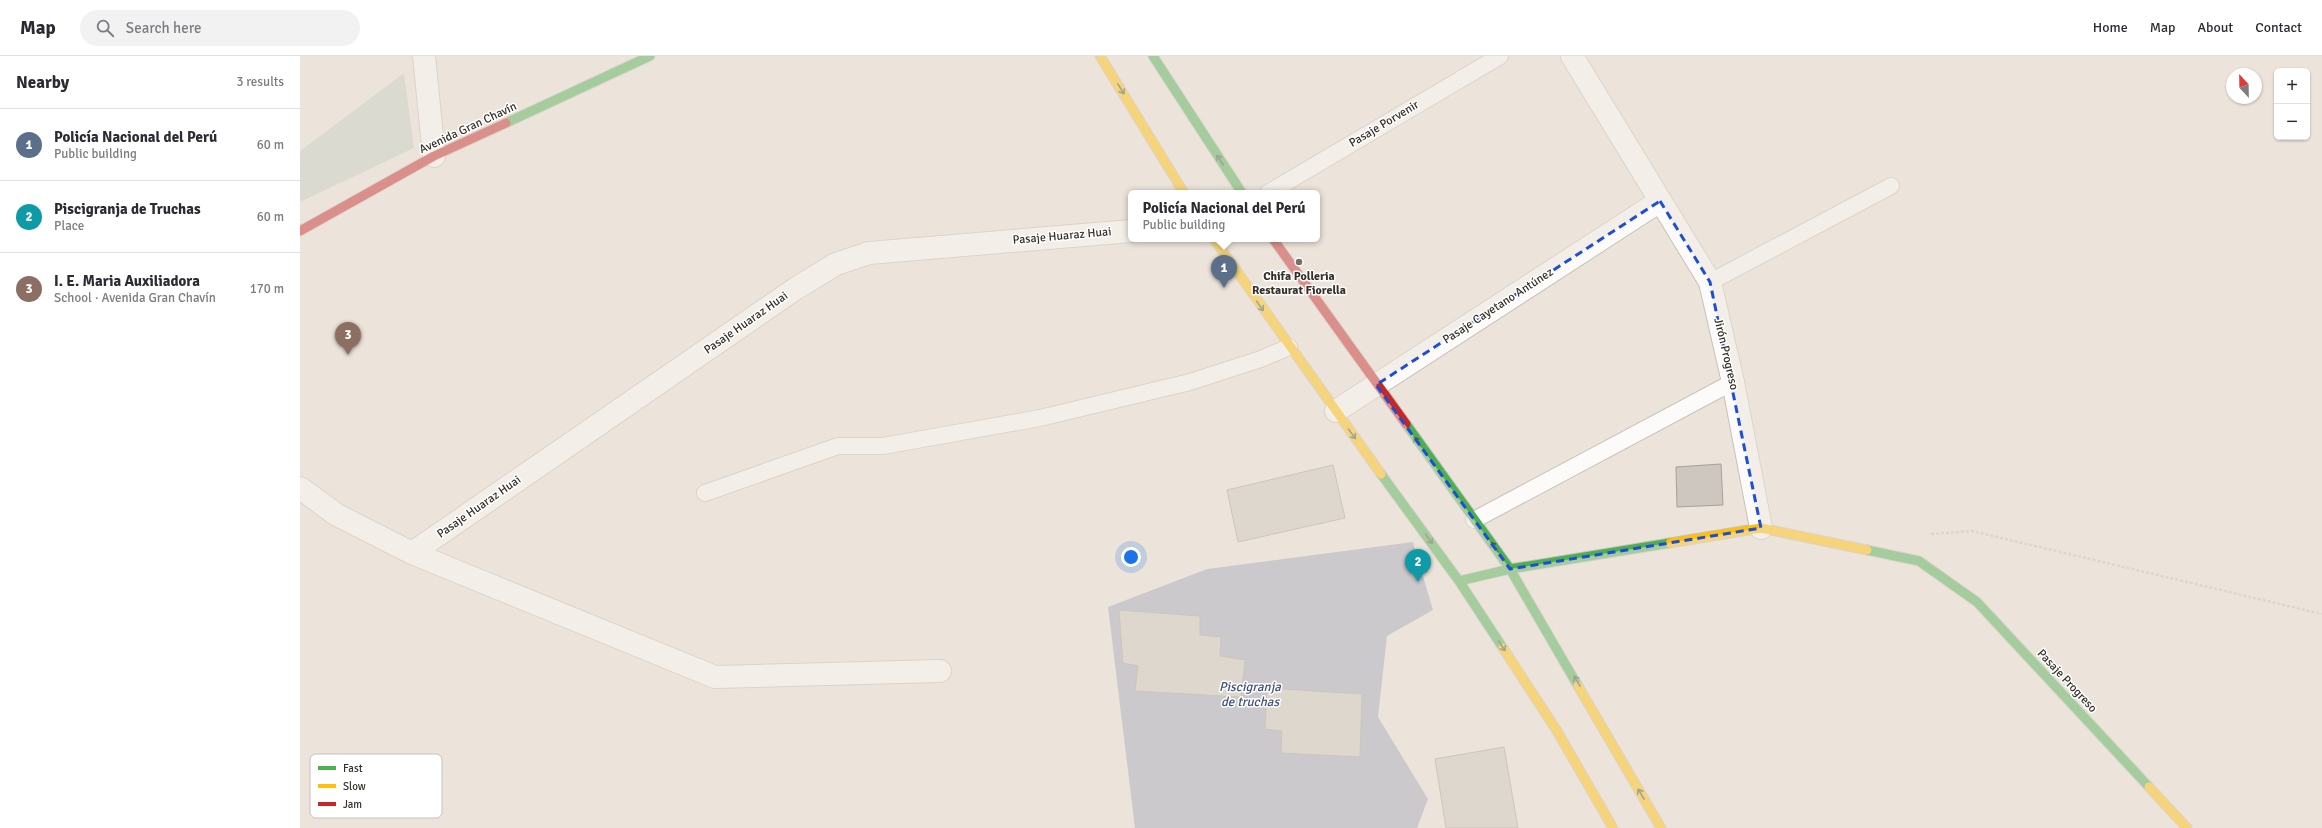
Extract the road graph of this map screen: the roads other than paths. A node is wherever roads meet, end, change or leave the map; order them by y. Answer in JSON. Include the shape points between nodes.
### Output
{"nodes":[{"id":1,"x":424,"y":56,"type":"edge"},
{"id":2,"x":650,"y":56,"type":"edge"},
{"id":3,"x":1100,"y":56,"type":"edge"},
{"id":4,"x":1153,"y":56,"type":"edge"},
{"id":5,"x":1500,"y":56,"type":"edge"},
{"id":6,"x":1572,"y":56,"type":"edge"},
{"id":7,"x":434,"y":156,"type":"junction"},
{"id":8,"x":1891,"y":186,"type":"dead end"},
{"id":9,"x":1182,"y":190,"type":"edge"},
{"id":10,"x":1240,"y":190,"type":"edge"},
{"id":11,"x":1273,"y":190,"type":"edge"},
{"id":12,"x":1660,"y":201,"type":"junction"},
{"id":13,"x":300,"y":231,"type":"edge"},
{"id":14,"x":1128,"y":231,"type":"edge"},
{"id":15,"x":1216,"y":242,"type":"edge"},
{"id":16,"x":1275,"y":242,"type":"edge"},
{"id":17,"x":1710,"y":282,"type":"junction"},
{"id":18,"x":1289,"y":347,"type":"junction"},
{"id":19,"x":1733,"y":382,"type":"junction"},
{"id":20,"x":1376,"y":385,"type":"junction"},
{"id":21,"x":1336,"y":411,"type":"junction"},
{"id":22,"x":300,"y":488,"type":"edge"},
{"id":23,"x":705,"y":493,"type":"dead end"},
{"id":24,"x":1474,"y":520,"type":"junction"},
{"id":25,"x":1762,"y":528,"type":"junction"},
{"id":26,"x":412,"y":553,"type":"junction"},
{"id":27,"x":1510,"y":568,"type":"junction"},
{"id":28,"x":1459,"y":581,"type":"junction"},
{"id":29,"x":940,"y":671,"type":"dead end"},
{"id":30,"x":1613,"y":828,"type":"edge"},
{"id":31,"x":1661,"y":828,"type":"edge"},
{"id":32,"x":2187,"y":828,"type":"edge"}],
"edges":[{"from":1,"to":7,"type":"street"},
{"from":2,"to":7,"type":"main road","name":"Avenida Gran Chavín"},
{"from":3,"to":9,"type":"main road","one_way":true},
{"from":10,"to":4,"type":"main road","one_way":true},
{"from":5,"to":11,"type":"lane","name":"Pasaje Porvenir"},
{"from":6,"to":12,"type":"street","name":"Jirón Progreso"},
{"from":7,"to":13,"type":"main road","name":"Avenida Gran Chavín"},
{"from":8,"to":17,"type":"lane"},
{"from":12,"to":17,"type":"street","name":"Jirón Progreso"},
{"from":12,"to":20,"type":"street","name":"Pasaje Cayetano Antúnez"},
{"from":14,"to":26,"type":"street","name":"Pasaje Huaraz Huai","via":[[869,253],[836,264]]},
{"from":15,"to":18,"type":"main road","one_way":true},
{"from":16,"to":20,"type":"main road"},
{"from":17,"to":19,"type":"street","name":"Jirón Progreso"},
{"from":18,"to":21,"type":"main road"},
{"from":18,"to":23,"type":"lane","via":[[1190,382],[1040,418],[884,446],[838,446]]},
{"from":19,"to":24,"type":"lane"},
{"from":19,"to":25,"type":"street","name":"Jirón Progreso"},
{"from":20,"to":21,"type":"street","name":"Pasaje Cayetano Antúnez"},
{"from":24,"to":20,"type":"main road","one_way":true},
{"from":21,"to":28,"type":"main road","one_way":true},
{"from":22,"to":26,"type":"street","via":[[338,515]]},
{"from":27,"to":24,"type":"main road","one_way":true},
{"from":25,"to":27,"type":"main road"},
{"from":25,"to":32,"type":"main road","name":"Pasaje Progreso","via":[[1919,561],[1977,602]]},
{"from":26,"to":29,"type":"street","via":[[715,677]]},
{"from":27,"to":28,"type":"main road"},
{"from":31,"to":27,"type":"main road","one_way":true},
{"from":28,"to":30,"type":"main road","one_way":true,"via":[[1557,730]]}]}
